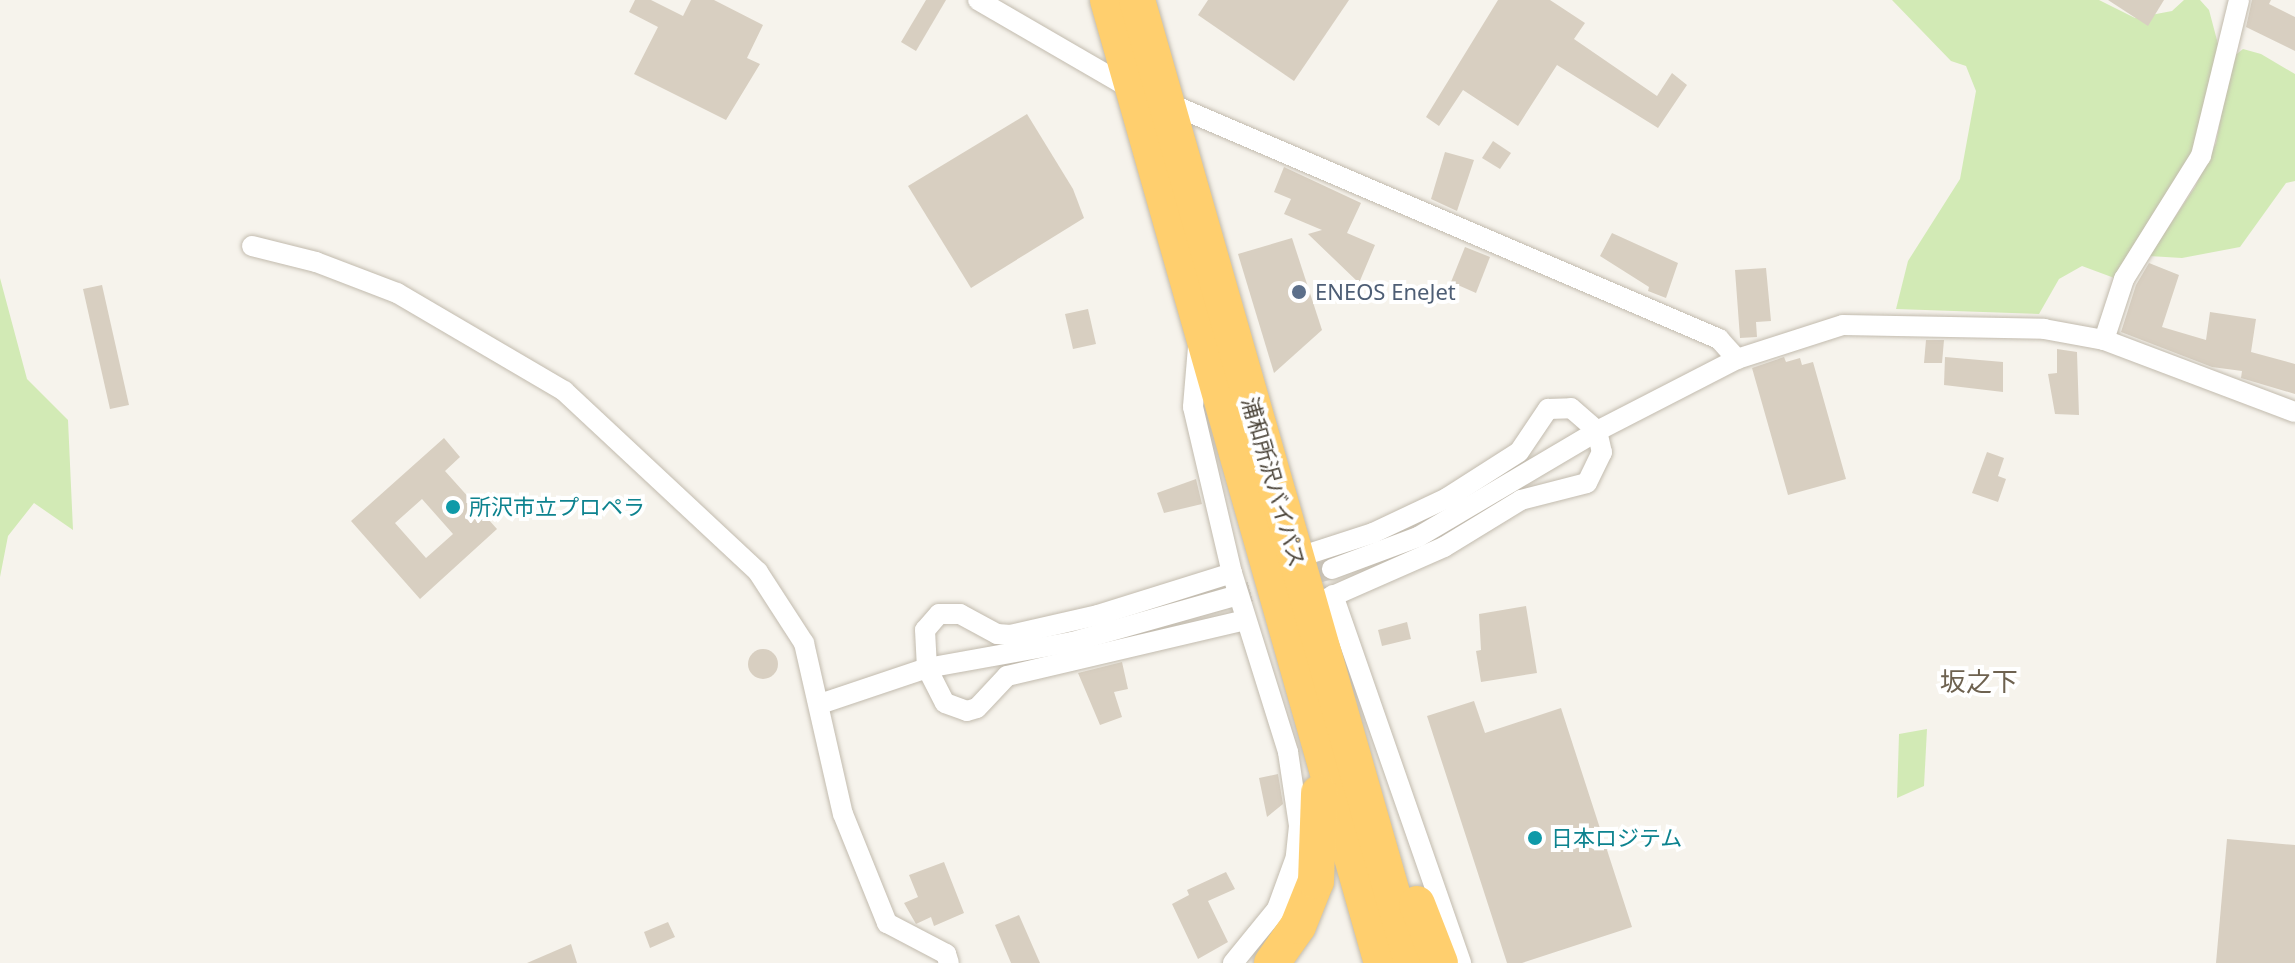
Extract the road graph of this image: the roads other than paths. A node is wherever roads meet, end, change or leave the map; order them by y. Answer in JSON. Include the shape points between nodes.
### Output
{"nodes":[{"id":1,"x":978,"y":0,"type":"edge"},
{"id":2,"x":1108,"y":0,"type":"edge"},
{"id":3,"x":1137,"y":0,"type":"edge"},
{"id":4,"x":2239,"y":0,"type":"edge"},
{"id":5,"x":1150,"y":97,"type":"junction"},
{"id":6,"x":252,"y":246,"type":"dead end"},
{"id":7,"x":1201,"y":319,"type":"junction"},
{"id":8,"x":2104,"y":340,"type":"junction"},
{"id":9,"x":1737,"y":359,"type":"junction"},
{"id":10,"x":2295,"y":412,"type":"edge"},
{"id":11,"x":1597,"y":431,"type":"junction"},
{"id":12,"x":1245,"y":476,"type":"junction"},
{"id":13,"x":1296,"y":558,"type":"junction"},
{"id":14,"x":1332,"y":569,"type":"tunnel mouth"},
{"id":15,"x":1232,"y":573,"type":"junction"},
{"id":16,"x":1231,"y":597,"type":"tunnel mouth"},
{"id":17,"x":1319,"y":608,"type":"junction"},
{"id":18,"x":1246,"y":620,"type":"junction"},
{"id":19,"x":927,"y":668,"type":"junction"},
{"id":20,"x":820,"y":704,"type":"junction"},
{"id":21,"x":949,"y":963,"type":"edge"},
{"id":22,"x":1233,"y":963,"type":"edge"},
{"id":23,"x":1272,"y":963,"type":"edge"},
{"id":24,"x":1382,"y":963,"type":"edge"},
{"id":25,"x":1412,"y":963,"type":"edge"},
{"id":26,"x":1440,"y":963,"type":"edge"},
{"id":27,"x":1461,"y":963,"type":"edge"}],
"edges":[{"from":1,"to":5,"type":"street"},
{"from":2,"to":5,"type":"highway","name":"浦和所沢バイパス"},
{"from":3,"to":5,"type":"highway","name":"浦和所沢バイパス"},
{"from":4,"to":8,"type":"street","via":[[2201,156],[2124,279]]},
{"from":5,"to":7,"type":"highway","name":"浦和所沢バイパス"},
{"from":5,"to":9,"type":"street","via":[[1719,339]]},
{"from":5,"to":13,"type":"highway","name":"浦和所沢バイパス"},
{"from":6,"to":20,"type":"street","via":[[316,262],[397,293],[564,391],[776,593],[804,643]]},
{"from":7,"to":12,"type":"highway","name":"浦和所沢バイパス"},
{"from":7,"to":15,"type":"street","via":[[1193,407]]},
{"from":8,"to":9,"type":"street","via":[[2044,329],[1863,323],[1817,331]]},
{"from":8,"to":10,"type":"street"},
{"from":9,"to":11,"type":"street"},
{"from":11,"to":13,"type":"street","via":[[1571,408],[1548,409],[1519,452],[1458,492],[1373,533]]},
{"from":11,"to":14,"type":"street","via":[[1418,537]]},
{"from":11,"to":17,"type":"street","via":[[1602,452],[1587,483],[1521,500],[1431,554]]},
{"from":12,"to":23,"type":"highway","via":[[1321,806],[1320,856],[1309,904]]},
{"from":12,"to":24,"type":"highway","name":"浦和所沢バイパス"},
{"from":13,"to":17,"type":"highway","name":"浦和所沢バイパス"},
{"from":15,"to":18,"type":"street"},
{"from":15,"to":19,"type":"street","via":[[1098,615],[1011,635],[997,634],[960,614],[939,614],[925,630]]},
{"from":16,"to":19,"type":"street","via":[[1072,642]]},
{"from":17,"to":25,"type":"highway","name":"浦和所沢バイパス"},
{"from":17,"to":26,"type":"highway"},
{"from":17,"to":27,"type":"street"},
{"from":18,"to":19,"type":"street","via":[[1007,676],[977,708],[967,711],[945,703]]},
{"from":18,"to":22,"type":"street","via":[[1288,752],[1299,826],[1296,857],[1277,909]]},
{"from":19,"to":20,"type":"street"},
{"from":20,"to":21,"type":"street","via":[[843,814],[887,923],[946,954]]}]}
